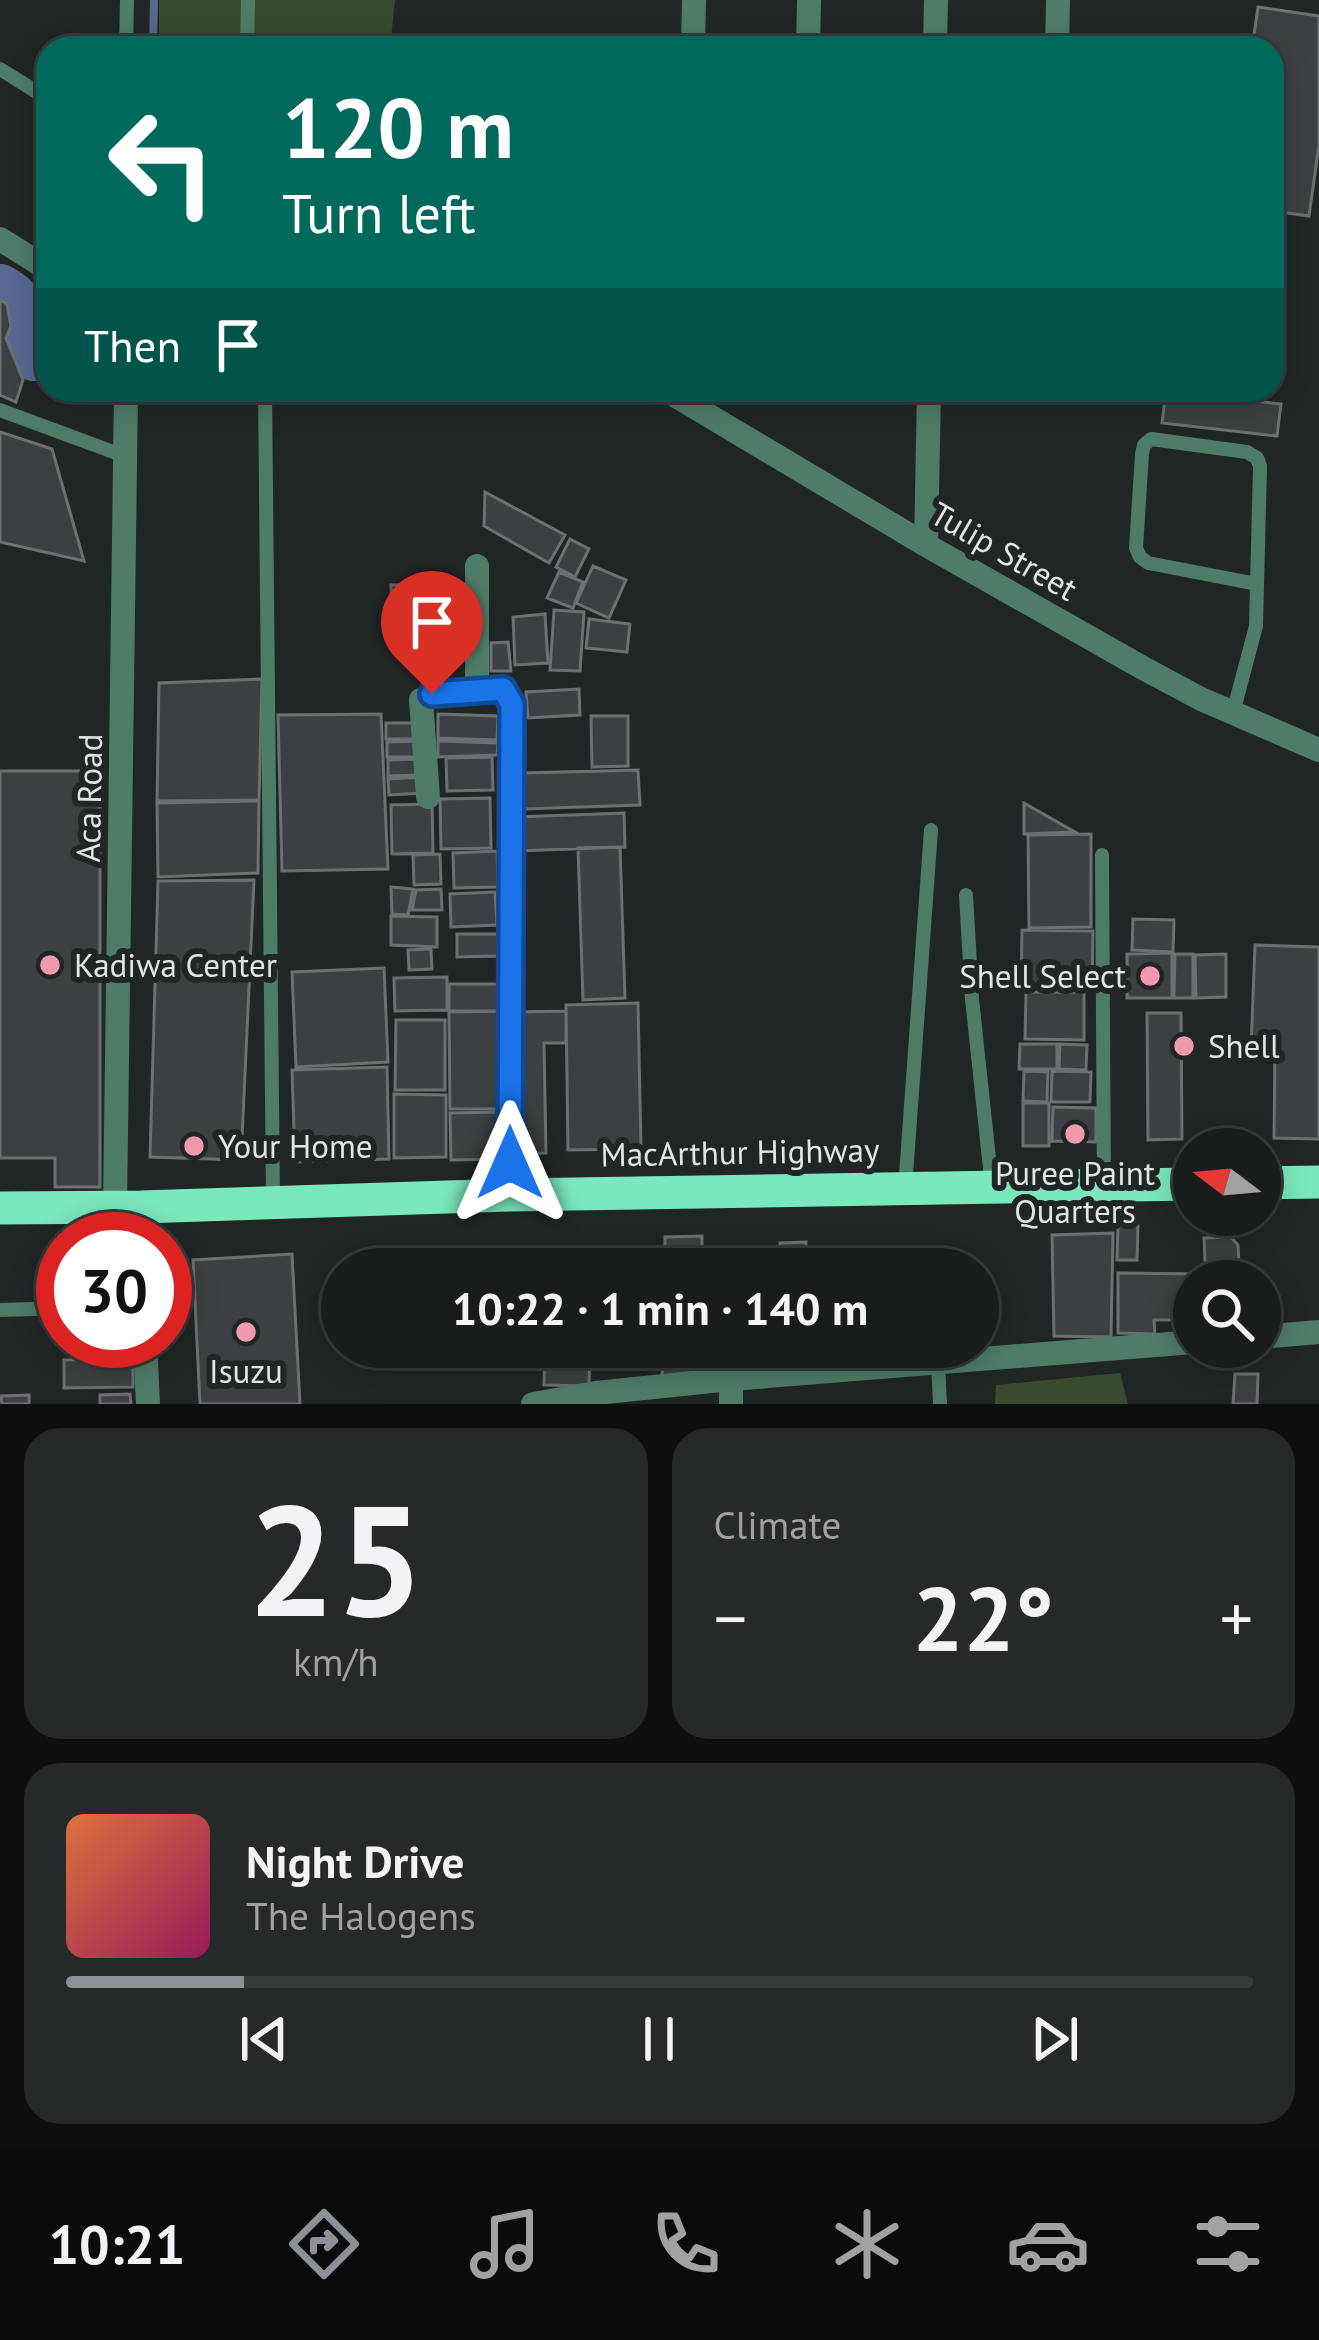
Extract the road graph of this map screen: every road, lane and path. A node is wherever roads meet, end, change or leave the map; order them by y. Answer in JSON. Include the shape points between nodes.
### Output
{"nodes":[{"id":1,"x":127,"y":0,"type":"edge"},
{"id":2,"x":248,"y":0,"type":"edge"},
{"id":3,"x":694,"y":0,"type":"edge"},
{"id":4,"x":809,"y":0,"type":"edge"},
{"id":5,"x":936,"y":0,"type":"edge"},
{"id":6,"x":1058,"y":0,"type":"edge"},
{"id":7,"x":126,"y":36,"type":"edge"},
{"id":8,"x":247,"y":36,"type":"edge"},
{"id":9,"x":693,"y":36,"type":"edge"},
{"id":10,"x":808,"y":36,"type":"edge"},
{"id":11,"x":935,"y":36,"type":"edge"},
{"id":12,"x":1057,"y":36,"type":"edge"},
{"id":13,"x":0,"y":69,"type":"edge"},
{"id":14,"x":36,"y":92,"type":"edge"},
{"id":15,"x":0,"y":239,"type":"edge"},
{"id":16,"x":36,"y":262,"type":"edge"},
{"id":17,"x":126,"y":402,"type":"edge"},
{"id":18,"x":265,"y":402,"type":"edge"},
{"id":19,"x":686,"y":402,"type":"edge"},
{"id":20,"x":928,"y":402,"type":"edge"},
{"id":21,"x":0,"y":410,"type":"edge"},
{"id":22,"x":127,"y":457,"type":"junction"},
{"id":23,"x":926,"y":545,"type":"junction"},
{"id":24,"x":478,"y":566,"type":"dead end"},
{"id":25,"x":1257,"y":584,"type":"junction"},
{"id":26,"x":477,"y":689,"type":"junction"},
{"id":27,"x":1233,"y":713,"type":"junction"},
{"id":28,"x":1319,"y":750,"type":"edge"},
{"id":29,"x":428,"y":797,"type":"dead end"},
{"id":30,"x":931,"y":830,"type":"dead end"},
{"id":31,"x":1102,"y":855,"type":"dead end"},
{"id":32,"x":966,"y":895,"type":"dead end"},
{"id":33,"x":1319,"y":1182,"type":"edge"},
{"id":34,"x":1281,"y":1183,"type":"edge"},
{"id":35,"x":1173,"y":1185,"type":"edge"},
{"id":36,"x":992,"y":1187,"type":"junction"},
{"id":37,"x":1104,"y":1187,"type":"junction"},
{"id":38,"x":905,"y":1189,"type":"junction"},
{"id":39,"x":509,"y":1195,"type":"junction"},
{"id":40,"x":273,"y":1202,"type":"junction"},
{"id":41,"x":0,"y":1208,"type":"edge"},
{"id":42,"x":39,"y":1212,"type":"edge"},
{"id":43,"x":118,"y":1212,"type":"edge"},
{"id":44,"x":187,"y":1212,"type":"edge"},
{"id":45,"x":36,"y":1309,"type":"edge"},
{"id":46,"x":0,"y":1310,"type":"edge"},
{"id":47,"x":1319,"y":1332,"type":"edge"},
{"id":48,"x":1281,"y":1335,"type":"edge"},
{"id":49,"x":1173,"y":1344,"type":"edge"},
{"id":50,"x":999,"y":1358,"type":"edge"},
{"id":51,"x":147,"y":1368,"type":"edge"},
{"id":52,"x":901,"y":1368,"type":"edge"},
{"id":53,"x":938,"y":1368,"type":"edge"},
{"id":54,"x":731,"y":1391,"type":"edge"},
{"id":55,"x":649,"y":1395,"type":"edge"},
{"id":56,"x":148,"y":1404,"type":"edge"},
{"id":57,"x":533,"y":1404,"type":"edge"},
{"id":58,"x":940,"y":1404,"type":"edge"}],
"edges":[{"from":1,"to":7,"type":"lane"},
{"from":2,"to":8,"type":"lane"},
{"from":3,"to":9,"type":"street"},
{"from":4,"to":10,"type":"street"},
{"from":5,"to":11,"type":"street"},
{"from":6,"to":12,"type":"street"},
{"from":13,"to":14,"type":"lane"},
{"from":15,"to":16,"type":"street"},
{"from":17,"to":22,"type":"street","name":"Aca Road"},
{"from":18,"to":40,"type":"lane"},
{"from":19,"to":23,"type":"street","name":"Tulip Street"},
{"from":20,"to":23,"type":"street"},
{"from":21,"to":22,"type":"lane"},
{"from":22,"to":43,"type":"street","name":"Aca Road"},
{"from":23,"to":27,"type":"street","name":"Tulip Street"},
{"from":24,"to":26,"type":"street"},
{"from":25,"to":25,"type":"lane","via":[[1257,458],[1151,439],[1142,454],[1141,557]]},
{"from":25,"to":27,"type":"lane","via":[[1256,626]]},
{"from":26,"to":29,"type":"street","via":[[421,700]]},
{"from":26,"to":39,"type":"street","via":[[503,689],[512,704]]},
{"from":27,"to":28,"type":"street","name":"Tulip Street"},
{"from":30,"to":38,"type":"lane"},
{"from":31,"to":37,"type":"lane"},
{"from":32,"to":36,"type":"lane"},
{"from":33,"to":34,"type":"highway"},
{"from":35,"to":37,"type":"highway","name":"MacArthur Highway"},
{"from":36,"to":37,"type":"highway","name":"MacArthur Highway"},
{"from":36,"to":38,"type":"highway","name":"MacArthur Highway"},
{"from":38,"to":39,"type":"highway","name":"MacArthur Highway"},
{"from":39,"to":40,"type":"highway","name":"MacArthur Highway"},
{"from":40,"to":44,"type":"highway","name":"MacArthur Highway"},
{"from":41,"to":42,"type":"highway","name":"MacArthur Highway"},
{"from":45,"to":46,"type":"lane"},
{"from":47,"to":48,"type":"street"},
{"from":49,"to":50,"type":"street"},
{"from":51,"to":56,"type":"street"},
{"from":52,"to":54,"type":"street"},
{"from":53,"to":58,"type":"lane"},
{"from":54,"to":55,"type":"street"},
{"from":55,"to":57,"type":"street"}]}
